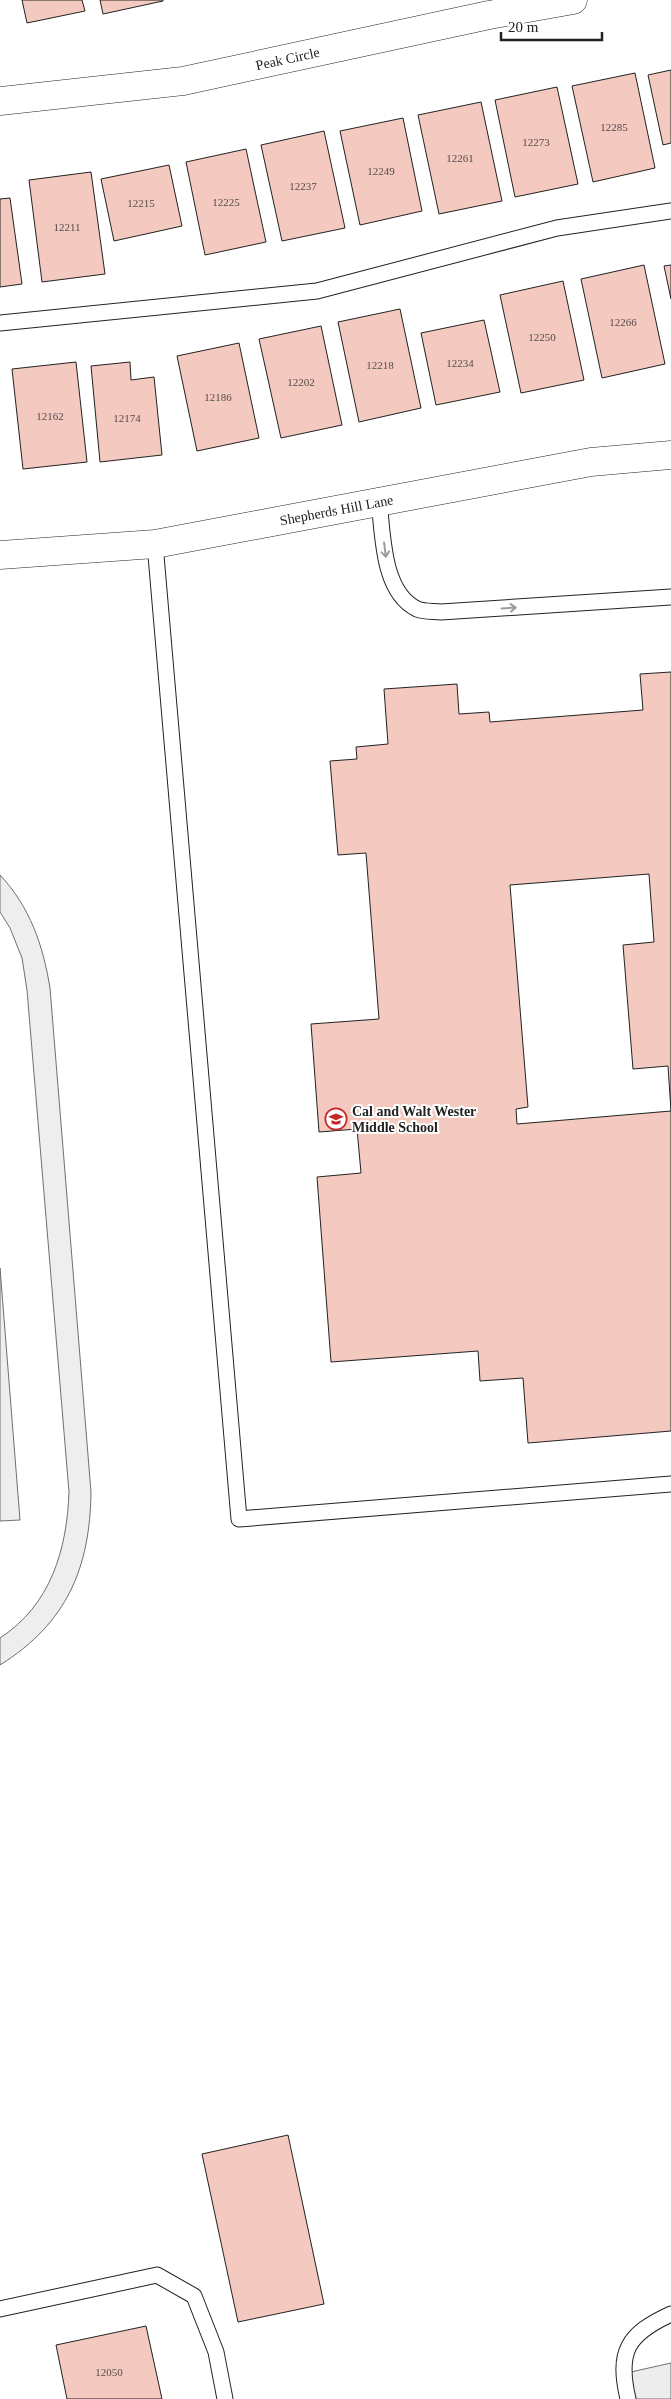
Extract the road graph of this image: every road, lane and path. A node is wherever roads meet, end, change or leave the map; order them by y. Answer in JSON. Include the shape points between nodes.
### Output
{"nodes":[{"id":1,"x":573,"y":0,"type":"edge"},
{"id":2,"x":0,"y":101,"type":"edge"},
{"id":3,"x":671,"y":211,"type":"edge"},
{"id":4,"x":0,"y":323,"type":"edge"},
{"id":5,"x":671,"y":455,"type":"edge"},
{"id":6,"x":379,"y":502,"type":"junction"},
{"id":7,"x":155,"y":544,"type":"junction"},
{"id":8,"x":0,"y":555,"type":"edge"},
{"id":9,"x":671,"y":597,"type":"edge"},
{"id":10,"x":671,"y":1484,"type":"edge"},
{"id":11,"x":0,"y":2309,"type":"edge"},
{"id":12,"x":671,"y":2314,"type":"edge"},
{"id":13,"x":225,"y":2399,"type":"edge"},
{"id":14,"x":628,"y":2399,"type":"edge"}],
"edges":[{"from":1,"to":2,"type":"street","name":"Peak Circle","via":[[183,81]]},
{"from":3,"to":4,"type":"lane","via":[[557,228],[317,291]]},
{"from":5,"to":6,"type":"street","name":"Shepherds Hill Lane","via":[[591,462]]},
{"from":6,"to":7,"type":"street","name":"Shepherds Hill Lane"},
{"from":6,"to":9,"type":"lane","one_way":true,"via":[[387,569],[405,598],[418,609],[441,612]]},
{"from":7,"to":8,"type":"street","name":"Shepherds Hill Lane"},
{"from":7,"to":10,"type":"lane","via":[[239,1519]]},
{"from":11,"to":13,"type":"lane","via":[[157,2275],[194,2296],[216,2352]]},
{"from":12,"to":14,"type":"lane","via":[[654,2323],[629,2345],[622,2374]]}]}
